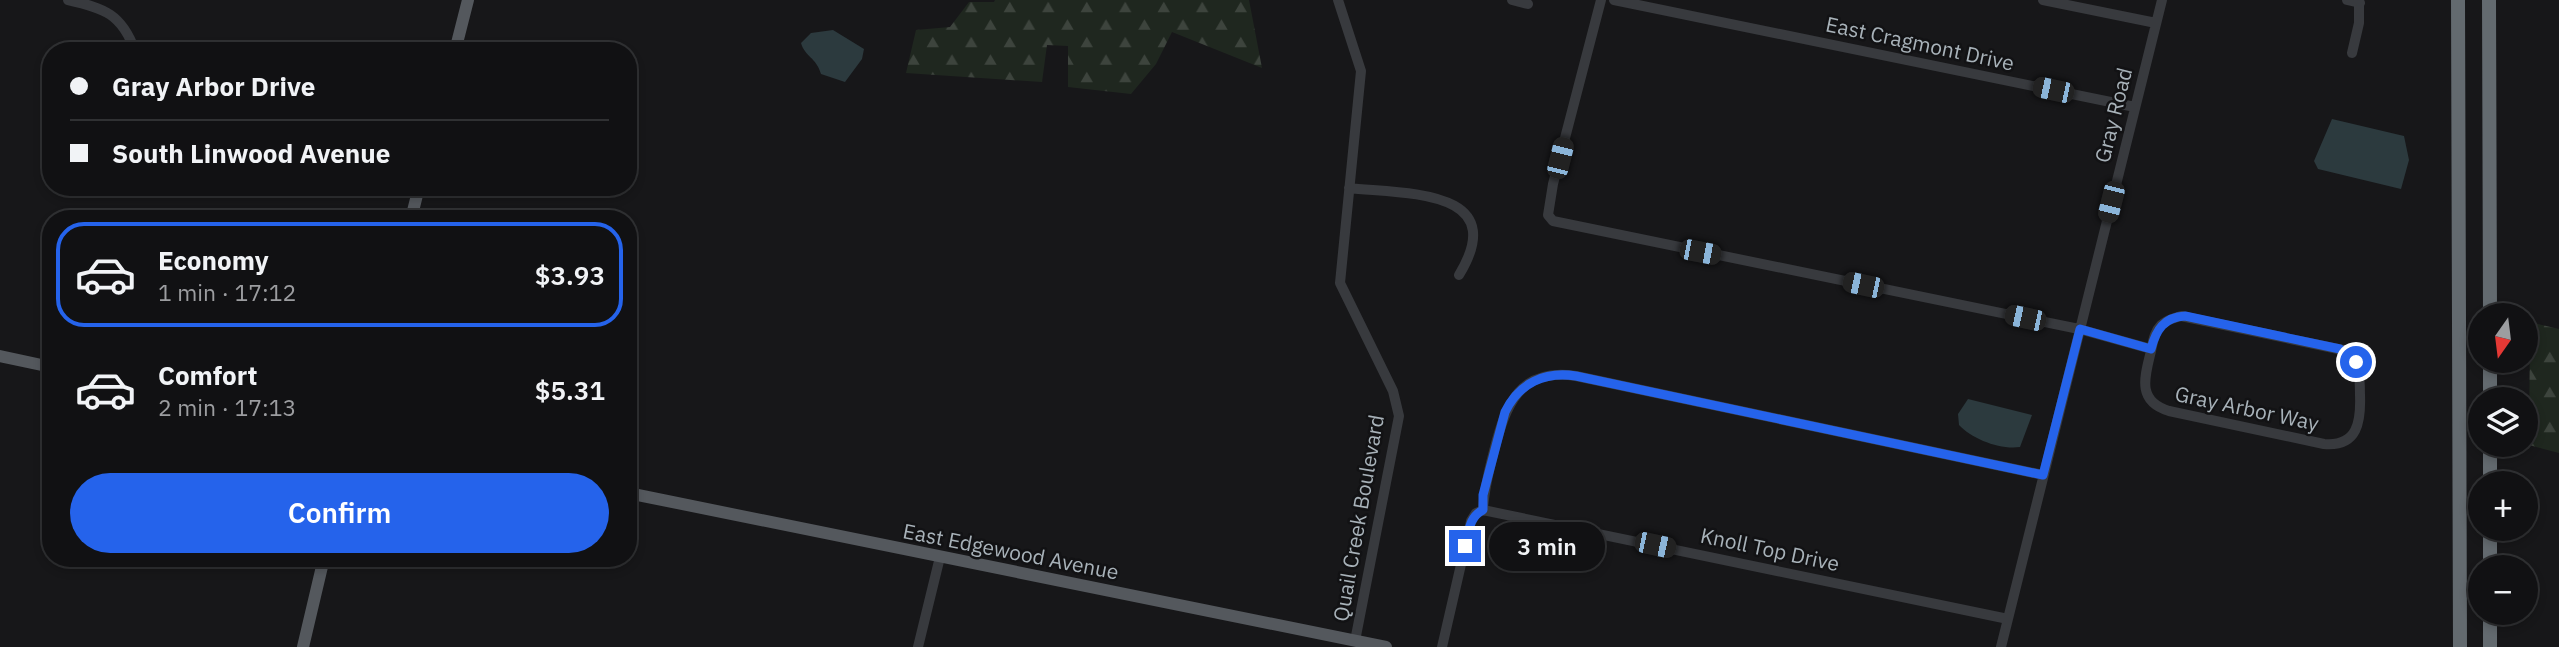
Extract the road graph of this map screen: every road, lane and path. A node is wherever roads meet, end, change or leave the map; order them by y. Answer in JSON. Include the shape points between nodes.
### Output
{"nodes":[{"id":1,"x":68,"y":0,"type":"edge"},
{"id":2,"x":468,"y":0,"type":"edge"},
{"id":3,"x":1338,"y":0,"type":"edge"},
{"id":4,"x":1512,"y":0,"type":"edge"},
{"id":5,"x":1601,"y":0,"type":"edge"},
{"id":6,"x":1615,"y":0,"type":"edge"},
{"id":7,"x":2043,"y":0,"type":"edge"},
{"id":8,"x":2162,"y":0,"type":"edge"},
{"id":9,"x":2347,"y":0,"type":"edge"},
{"id":10,"x":2458,"y":0,"type":"edge"},
{"id":11,"x":2489,"y":0,"type":"edge"},
{"id":12,"x":2359,"y":1,"type":"edge"},
{"id":13,"x":1528,"y":5,"type":"dead end"},
{"id":14,"x":2156,"y":23,"type":"junction"},
{"id":15,"x":131,"y":42,"type":"edge"},
{"id":16,"x":457,"y":42,"type":"edge"},
{"id":17,"x":2352,"y":53,"type":"dead end"},
{"id":18,"x":2135,"y":107,"type":"junction"},
{"id":19,"x":1349,"y":188,"type":"junction"},
{"id":20,"x":1459,"y":275,"type":"dead end"},
{"id":21,"x":2490,"y":303,"type":"edge"},
{"id":22,"x":2080,"y":329,"type":"junction"},
{"id":23,"x":2151,"y":349,"type":"junction"},
{"id":24,"x":0,"y":356,"type":"edge"},
{"id":25,"x":42,"y":365,"type":"edge"},
{"id":26,"x":2043,"y":475,"type":"junction"},
{"id":27,"x":637,"y":495,"type":"edge"},
{"id":28,"x":1483,"y":510,"type":"junction"},
{"id":29,"x":940,"y":557,"type":"junction"},
{"id":30,"x":322,"y":567,"type":"edge"},
{"id":31,"x":2008,"y":619,"type":"junction"},
{"id":32,"x":2490,"y":625,"type":"edge"},
{"id":33,"x":1355,"y":640,"type":"junction"},
{"id":34,"x":303,"y":647,"type":"edge"},
{"id":35,"x":918,"y":647,"type":"edge"},
{"id":36,"x":1386,"y":647,"type":"edge"},
{"id":37,"x":1442,"y":647,"type":"edge"},
{"id":38,"x":2001,"y":647,"type":"edge"},
{"id":39,"x":2460,"y":647,"type":"edge"},
{"id":40,"x":2490,"y":647,"type":"edge"}],
"edges":[{"from":1,"to":15,"type":"street","via":[[113,16]]},
{"from":2,"to":16,"type":"main road"},
{"from":3,"to":19,"type":"street","name":"Quail Creek Boulevard","via":[[1361,71]]},
{"from":4,"to":13,"type":"street"},
{"from":5,"to":22,"type":"street","via":[[1553,184],[1550,219]]},
{"from":6,"to":18,"type":"street","name":"East Cragmont Drive"},
{"from":7,"to":14,"type":"street"},
{"from":8,"to":14,"type":"street","name":"Gray Road"},
{"from":9,"to":12,"type":"street"},
{"from":10,"to":39,"type":"highway"},
{"from":11,"to":21,"type":"highway"},
{"from":12,"to":17,"type":"street"},
{"from":14,"to":18,"type":"street","name":"Gray Road"},
{"from":18,"to":22,"type":"street","name":"Gray Road"},
{"from":19,"to":20,"type":"street","via":[[1442,199],[1461,208],[1473,228],[1471,255]]},
{"from":19,"to":33,"type":"street","name":"Quail Creek Boulevard","via":[[1340,283],[1393,391],[1399,416]]},
{"from":22,"to":23,"type":"street"},
{"from":22,"to":26,"type":"street","name":"Gray Road"},
{"from":23,"to":23,"type":"street","name":"Gray Arbor Way","via":[[2159,327],[2181,316],[2336,348],[2358,365],[2360,418],[2347,439],[2332,445],[2169,411],[2154,404],[2146,390]]},
{"from":24,"to":25,"type":"main road"},
{"from":26,"to":28,"type":"street","via":[[1569,375],[1548,376],[1523,387],[1509,403],[1483,495]]},
{"from":26,"to":31,"type":"street","name":"Gray Road"},
{"from":27,"to":29,"type":"main road","name":"East Edgewood Avenue"},
{"from":28,"to":31,"type":"street","name":"Knoll Top Drive"},
{"from":28,"to":37,"type":"street","via":[[1471,520]]},
{"from":29,"to":33,"type":"main road","name":"East Edgewood Avenue"},
{"from":29,"to":35,"type":"street"},
{"from":30,"to":34,"type":"main road"},
{"from":31,"to":38,"type":"street","name":"Gray Road"},
{"from":32,"to":40,"type":"highway"},
{"from":33,"to":36,"type":"main road","name":"East Edgewood Avenue"}]}
